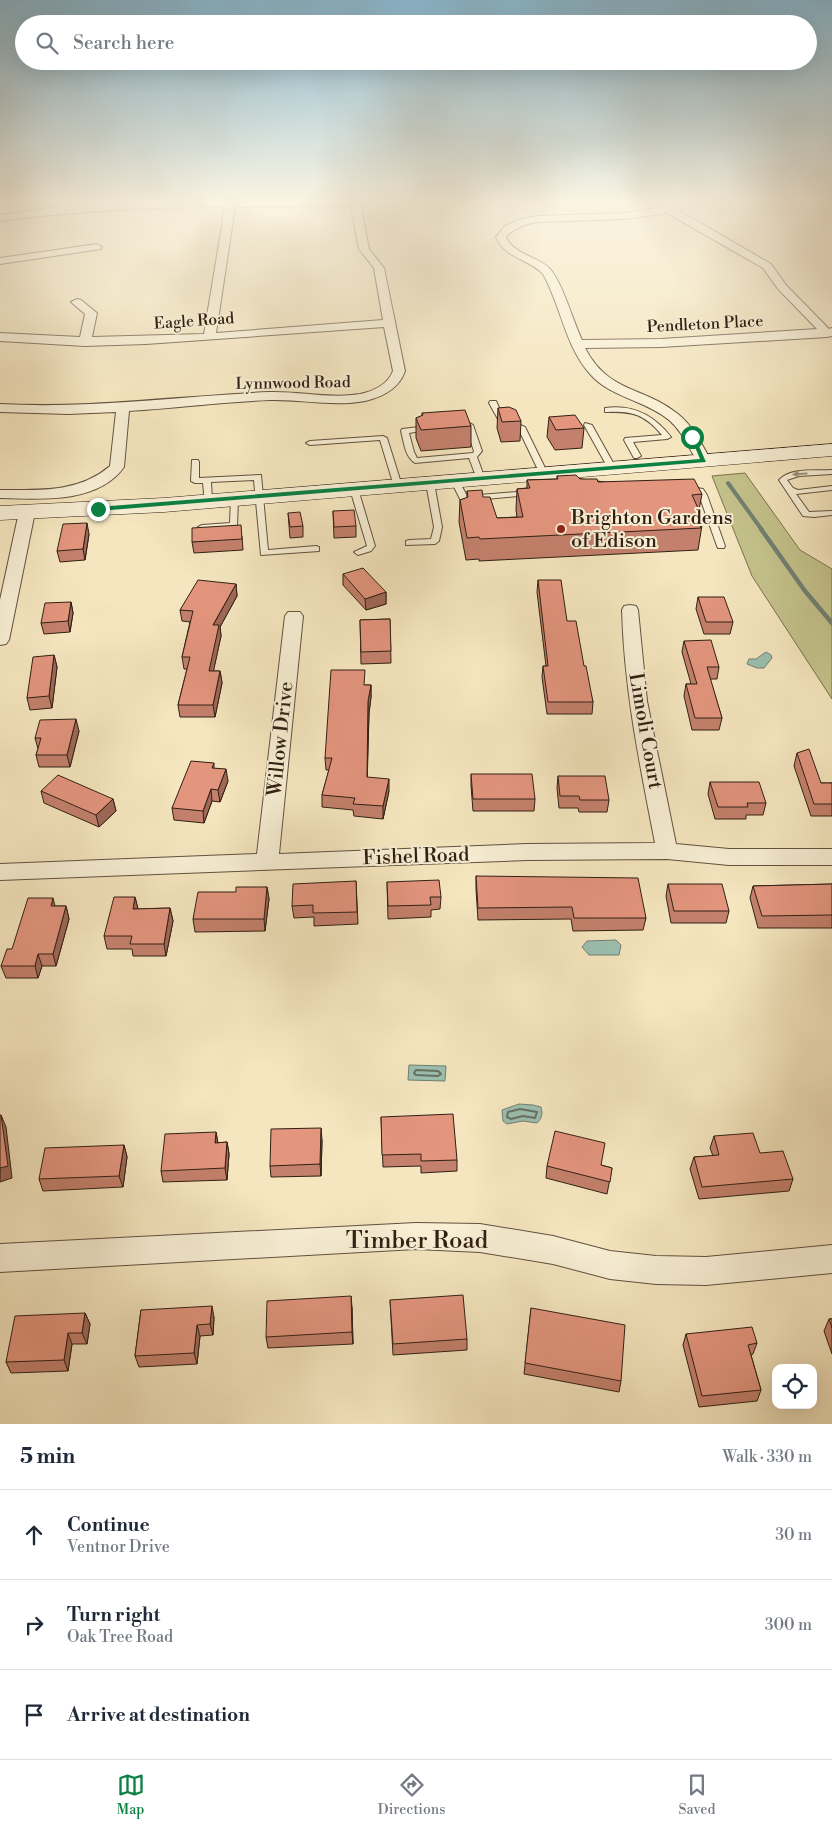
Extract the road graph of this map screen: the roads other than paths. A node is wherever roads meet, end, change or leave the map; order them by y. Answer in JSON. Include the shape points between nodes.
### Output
{"nodes":[{"id":1,"x":220,"y":268,"type":"edge"},
{"id":2,"x":379,"y":268,"type":"edge"},
{"id":3,"x":541,"y":268,"type":"edge"},
{"id":4,"x":769,"y":268,"type":"edge"},
{"id":5,"x":77,"y":302,"type":"dead end"},
{"id":6,"x":390,"y":324,"type":"junction"},
{"id":7,"x":830,"y":332,"type":"edge"},
{"id":8,"x":210,"y":336,"type":"junction"},
{"id":9,"x":0,"y":337,"type":"edge"},
{"id":10,"x":85,"y":342,"type":"junction"},
{"id":11,"x":579,"y":344,"type":"junction"},
{"id":12,"x":493,"y":403,"type":"dead end"},
{"id":13,"x":0,"y":408,"type":"edge"},
{"id":14,"x":123,"y":408,"type":"junction"},
{"id":15,"x":608,"y":410,"type":"dead end"},
{"id":16,"x":588,"y":425,"type":"dead end"},
{"id":17,"x":450,"y":426,"type":"edge"},
{"id":18,"x":440,"y":427,"type":"edge"},
{"id":19,"x":310,"y":443,"type":"dead end"},
{"id":20,"x":832,"y":450,"type":"edge"},
{"id":21,"x":472,"y":455,"type":"junction"},
{"id":22,"x":637,"y":456,"type":"dead end"},
{"id":23,"x":704,"y":461,"type":"junction"},
{"id":24,"x":194,"y":462,"type":"dead end"},
{"id":25,"x":612,"y":468,"type":"junction"},
{"id":26,"x":832,"y":472,"type":"edge"},
{"id":27,"x":544,"y":474,"type":"junction"},
{"id":28,"x":481,"y":479,"type":"junction"},
{"id":29,"x":455,"y":481,"type":"junction"},
{"id":30,"x":430,"y":483,"type":"junction"},
{"id":31,"x":398,"y":486,"type":"junction"},
{"id":32,"x":679,"y":488,"type":"edge"},
{"id":33,"x":832,"y":488,"type":"edge"},
{"id":34,"x":354,"y":489,"type":"junction"},
{"id":35,"x":790,"y":490,"type":"junction"},
{"id":36,"x":208,"y":491,"type":"junction"},
{"id":37,"x":533,"y":492,"type":"edge"},
{"id":38,"x":0,"y":494,"type":"edge"},
{"id":39,"x":260,"y":497,"type":"junction"},
{"id":40,"x":234,"y":499,"type":"junction"},
{"id":41,"x":27,"y":512,"type":"junction"},
{"id":42,"x":0,"y":513,"type":"edge"},
{"id":43,"x":832,"y":513,"type":"edge"},
{"id":44,"x":202,"y":527,"type":"edge"},
{"id":45,"x":409,"y":543,"type":"dead end"},
{"id":46,"x":721,"y":546,"type":"dead end"},
{"id":47,"x":316,"y":549,"type":"dead end"},
{"id":48,"x":358,"y":552,"type":"dead end"},
{"id":49,"x":630,"y":610,"type":"dead end"},
{"id":50,"x":294,"y":616,"type":"dead end"},
{"id":51,"x":0,"y":640,"type":"edge"},
{"id":52,"x":667,"y":851,"type":"junction"},
{"id":53,"x":832,"y":857,"type":"edge"},
{"id":54,"x":267,"y":863,"type":"junction"},
{"id":55,"x":0,"y":872,"type":"edge"},
{"id":56,"x":0,"y":1258,"type":"edge"},
{"id":57,"x":832,"y":1259,"type":"edge"}],
"edges":[{"from":1,"to":8,"type":"street"},
{"from":2,"to":6,"type":"street","name":"Lynnwood Road"},
{"from":3,"to":11,"type":"street","via":[[549,276]]},
{"from":4,"to":7,"type":"street","via":[[782,287]]},
{"from":5,"to":10,"type":"street","via":[[91,313]]},
{"from":6,"to":8,"type":"street","name":"Eagle Road"},
{"from":6,"to":14,"type":"street","name":"Lynnwood Road","via":[[397,377],[387,388],[366,396],[326,400],[270,396]]},
{"from":7,"to":11,"type":"street","name":"Pendleton Place","via":[[662,343]]},
{"from":8,"to":10,"type":"street","name":"Eagle Road"},
{"from":9,"to":10,"type":"street","name":"Eagle Road"},
{"from":11,"to":23,"type":"street","via":[[600,378],[680,422]]},
{"from":12,"to":27,"type":"lane","via":[[501,420],[518,424],[522,429]]},
{"from":13,"to":14,"type":"street","name":"Lynnwood Road"},
{"from":14,"to":38,"type":"street","via":[[116,466],[99,482],[66,492]]},
{"from":15,"to":22,"type":"lane","via":[[634,410],[650,419],[667,437],[628,440]]},
{"from":16,"to":25,"type":"lane"},
{"from":17,"to":21,"type":"lane","via":[[468,425],[478,451]]},
{"from":18,"to":21,"type":"lane","via":[[405,431],[415,461]]},
{"from":19,"to":31,"type":"lane","via":[[383,438]]},
{"from":20,"to":23,"type":"main road"},
{"from":21,"to":28,"type":"lane"},
{"from":23,"to":25,"type":"main road"},
{"from":24,"to":36,"type":"lane","via":[[195,482]]},
{"from":25,"to":27,"type":"main road","via":[[575,477]]},
{"from":26,"to":35,"type":"lane","one_way":true,"via":[[786,476],[783,480]]},
{"from":27,"to":28,"type":"main road"},
{"from":28,"to":29,"type":"main road"},
{"from":29,"to":30,"type":"main road"},
{"from":29,"to":37,"type":"lane","via":[[464,499]]},
{"from":30,"to":31,"type":"main road"},
{"from":30,"to":45,"type":"lane","via":[[438,527],[435,541]]},
{"from":31,"to":34,"type":"main road"},
{"from":32,"to":46,"type":"lane","via":[[694,488],[703,495]]},
{"from":33,"to":35,"type":"lane"},
{"from":34,"to":39,"type":"main road"},
{"from":34,"to":48,"type":"lane","via":[[371,546]]},
{"from":35,"to":43,"type":"lane","via":[[806,514]]},
{"from":36,"to":39,"type":"lane","via":[[258,477]]},
{"from":36,"to":40,"type":"main road"},
{"from":36,"to":41,"type":"main road"},
{"from":39,"to":40,"type":"main road"},
{"from":39,"to":47,"type":"lane","via":[[264,553]]},
{"from":40,"to":44,"type":"lane","via":[[234,525]]},
{"from":41,"to":42,"type":"main road"},
{"from":41,"to":51,"type":"street"},
{"from":49,"to":52,"type":"street","name":"Limoli Court","via":[[630,646],[637,696]]},
{"from":50,"to":54,"type":"street","name":"Willow Drive"},
{"from":52,"to":53,"type":"street","name":"Fishel Road","via":[[729,857]]},
{"from":52,"to":54,"type":"street","name":"Fishel Road","via":[[527,852]]},
{"from":54,"to":55,"type":"street","name":"Fishel Road"},
{"from":56,"to":57,"type":"street","name":"Timber Road","via":[[416,1236],[480,1238],[553,1250],[610,1265],[656,1270],[706,1271]]}]}
